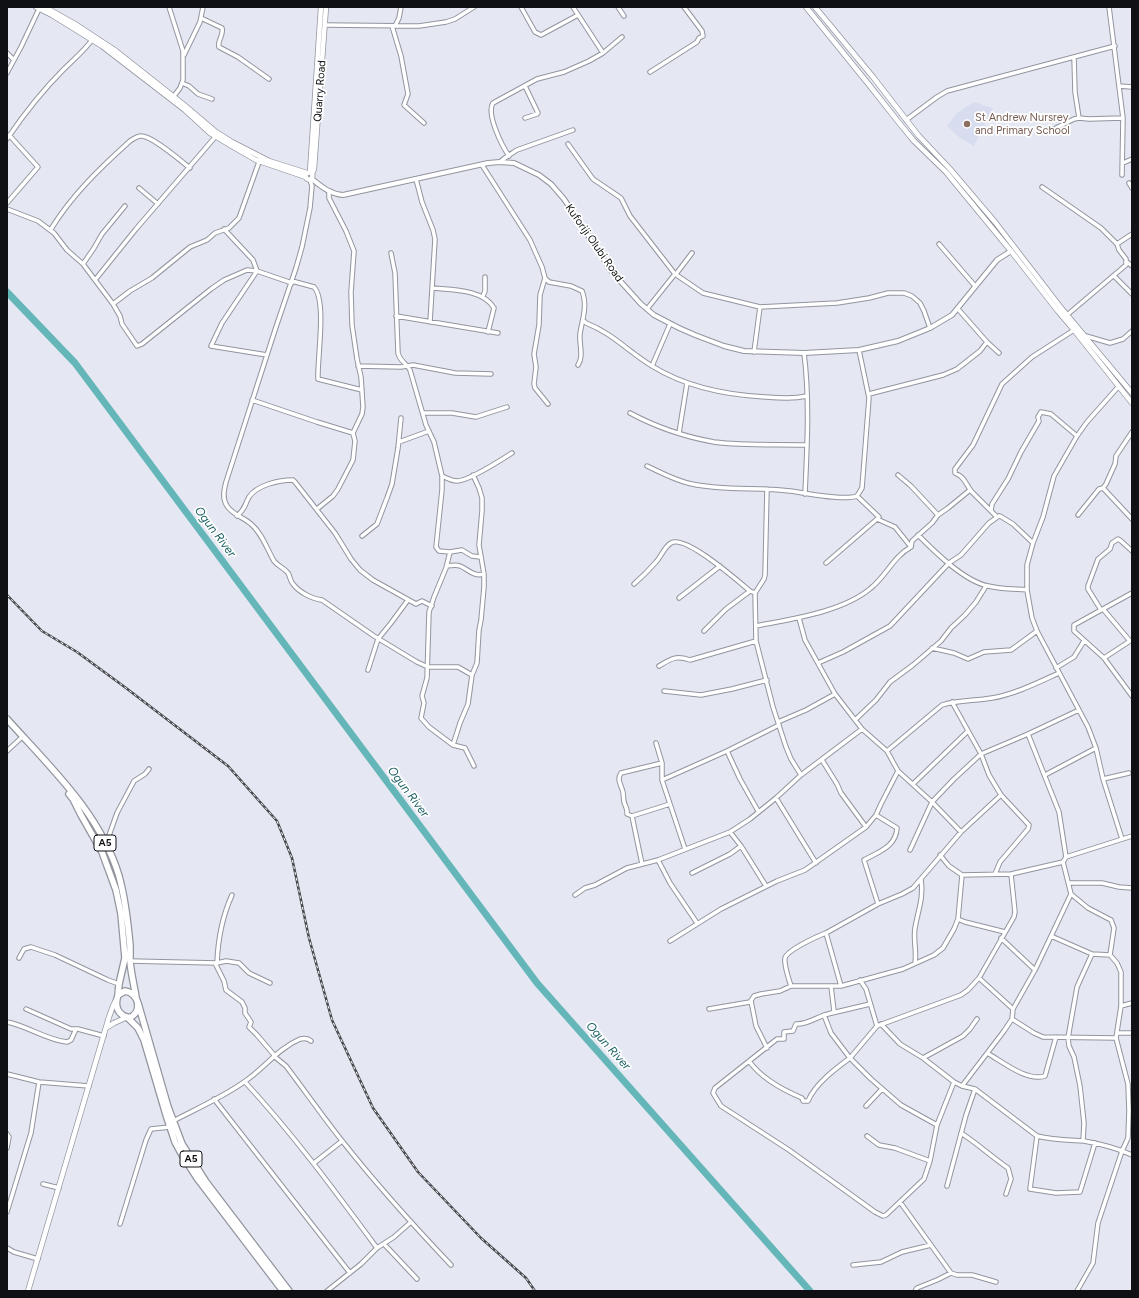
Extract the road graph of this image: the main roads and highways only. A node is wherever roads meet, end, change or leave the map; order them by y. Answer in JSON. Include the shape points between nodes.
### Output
{"nodes":[{"id":1,"x":45,"y":7,"type":"edge"},
{"id":2,"x":321,"y":7,"type":"edge"},
{"id":3,"x":326,"y":7,"type":"edge"},
{"id":4,"x":806,"y":7,"type":"edge"},
{"id":5,"x":815,"y":7,"type":"edge"},
{"id":6,"x":38,"y":8,"type":"edge"},
{"id":7,"x":950,"y":169,"type":"junction"},
{"id":8,"x":946,"y":172,"type":"junction"},
{"id":9,"x":309,"y":176,"type":"junction"},
{"id":10,"x":1047,"y":293,"type":"junction"},
{"id":11,"x":1132,"y":393,"type":"edge"},
{"id":12,"x":1132,"y":403,"type":"edge"},
{"id":13,"x":7,"y":719,"type":"edge"},
{"id":14,"x":7,"y":723,"type":"edge"},
{"id":15,"x":117,"y":997,"type":"junction"},
{"id":16,"x":137,"y":1000,"type":"junction"},
{"id":17,"x":126,"y":1017,"type":"junction"},
{"id":18,"x":106,"y":1028,"type":"junction"},
{"id":19,"x":171,"y":1124,"type":"junction"},
{"id":20,"x":28,"y":1291,"type":"edge"},
{"id":21,"x":283,"y":1291,"type":"edge"},
{"id":22,"x":289,"y":1291,"type":"edge"}],
"edges":[{"from":1,"to":9,"type":"main road","via":[[106,44],[216,132],[269,162]]},
{"from":2,"to":9,"type":"main road","name":"Quarry Road"},
{"from":3,"to":9,"type":"main road","name":"Quarry Road","via":[[314,169]]},
{"from":4,"to":8,"type":"main road","via":[[900,124]]},
{"from":5,"to":7,"type":"main road","via":[[906,120]]},
{"from":6,"to":9,"type":"main road","via":[[128,65],[216,136],[259,162]]},
{"from":7,"to":8,"type":"main road"},
{"from":7,"to":10,"type":"main road","via":[[995,222]]},
{"from":8,"to":10,"type":"main road"},
{"from":10,"to":11,"type":"main road"},
{"from":10,"to":12,"type":"main road","via":[[1068,324]]},
{"from":13,"to":16,"type":"highway","number":"A5","via":[[76,796],[106,844],[123,892]]},
{"from":14,"to":15,"type":"highway","number":"A5","via":[[73,799],[108,865],[119,904],[125,958]]},
{"from":15,"to":16,"type":"highway","via":[[121,992],[129,991]]},
{"from":15,"to":17,"type":"highway","number":"A5","via":[[119,1013]]},
{"from":15,"to":18,"type":"main road"},
{"from":16,"to":17,"type":"highway","via":[[137,1012]]},
{"from":16,"to":19,"type":"highway","number":"A5"},
{"from":17,"to":18,"type":"main road"},
{"from":17,"to":19,"type":"highway","number":"A5","via":[[138,1028],[144,1040]]},
{"from":18,"to":20,"type":"main road"},
{"from":19,"to":21,"type":"highway","number":"A5","via":[[181,1153],[197,1178]]},
{"from":19,"to":22,"type":"highway","number":"A5","via":[[196,1168]]}]}
